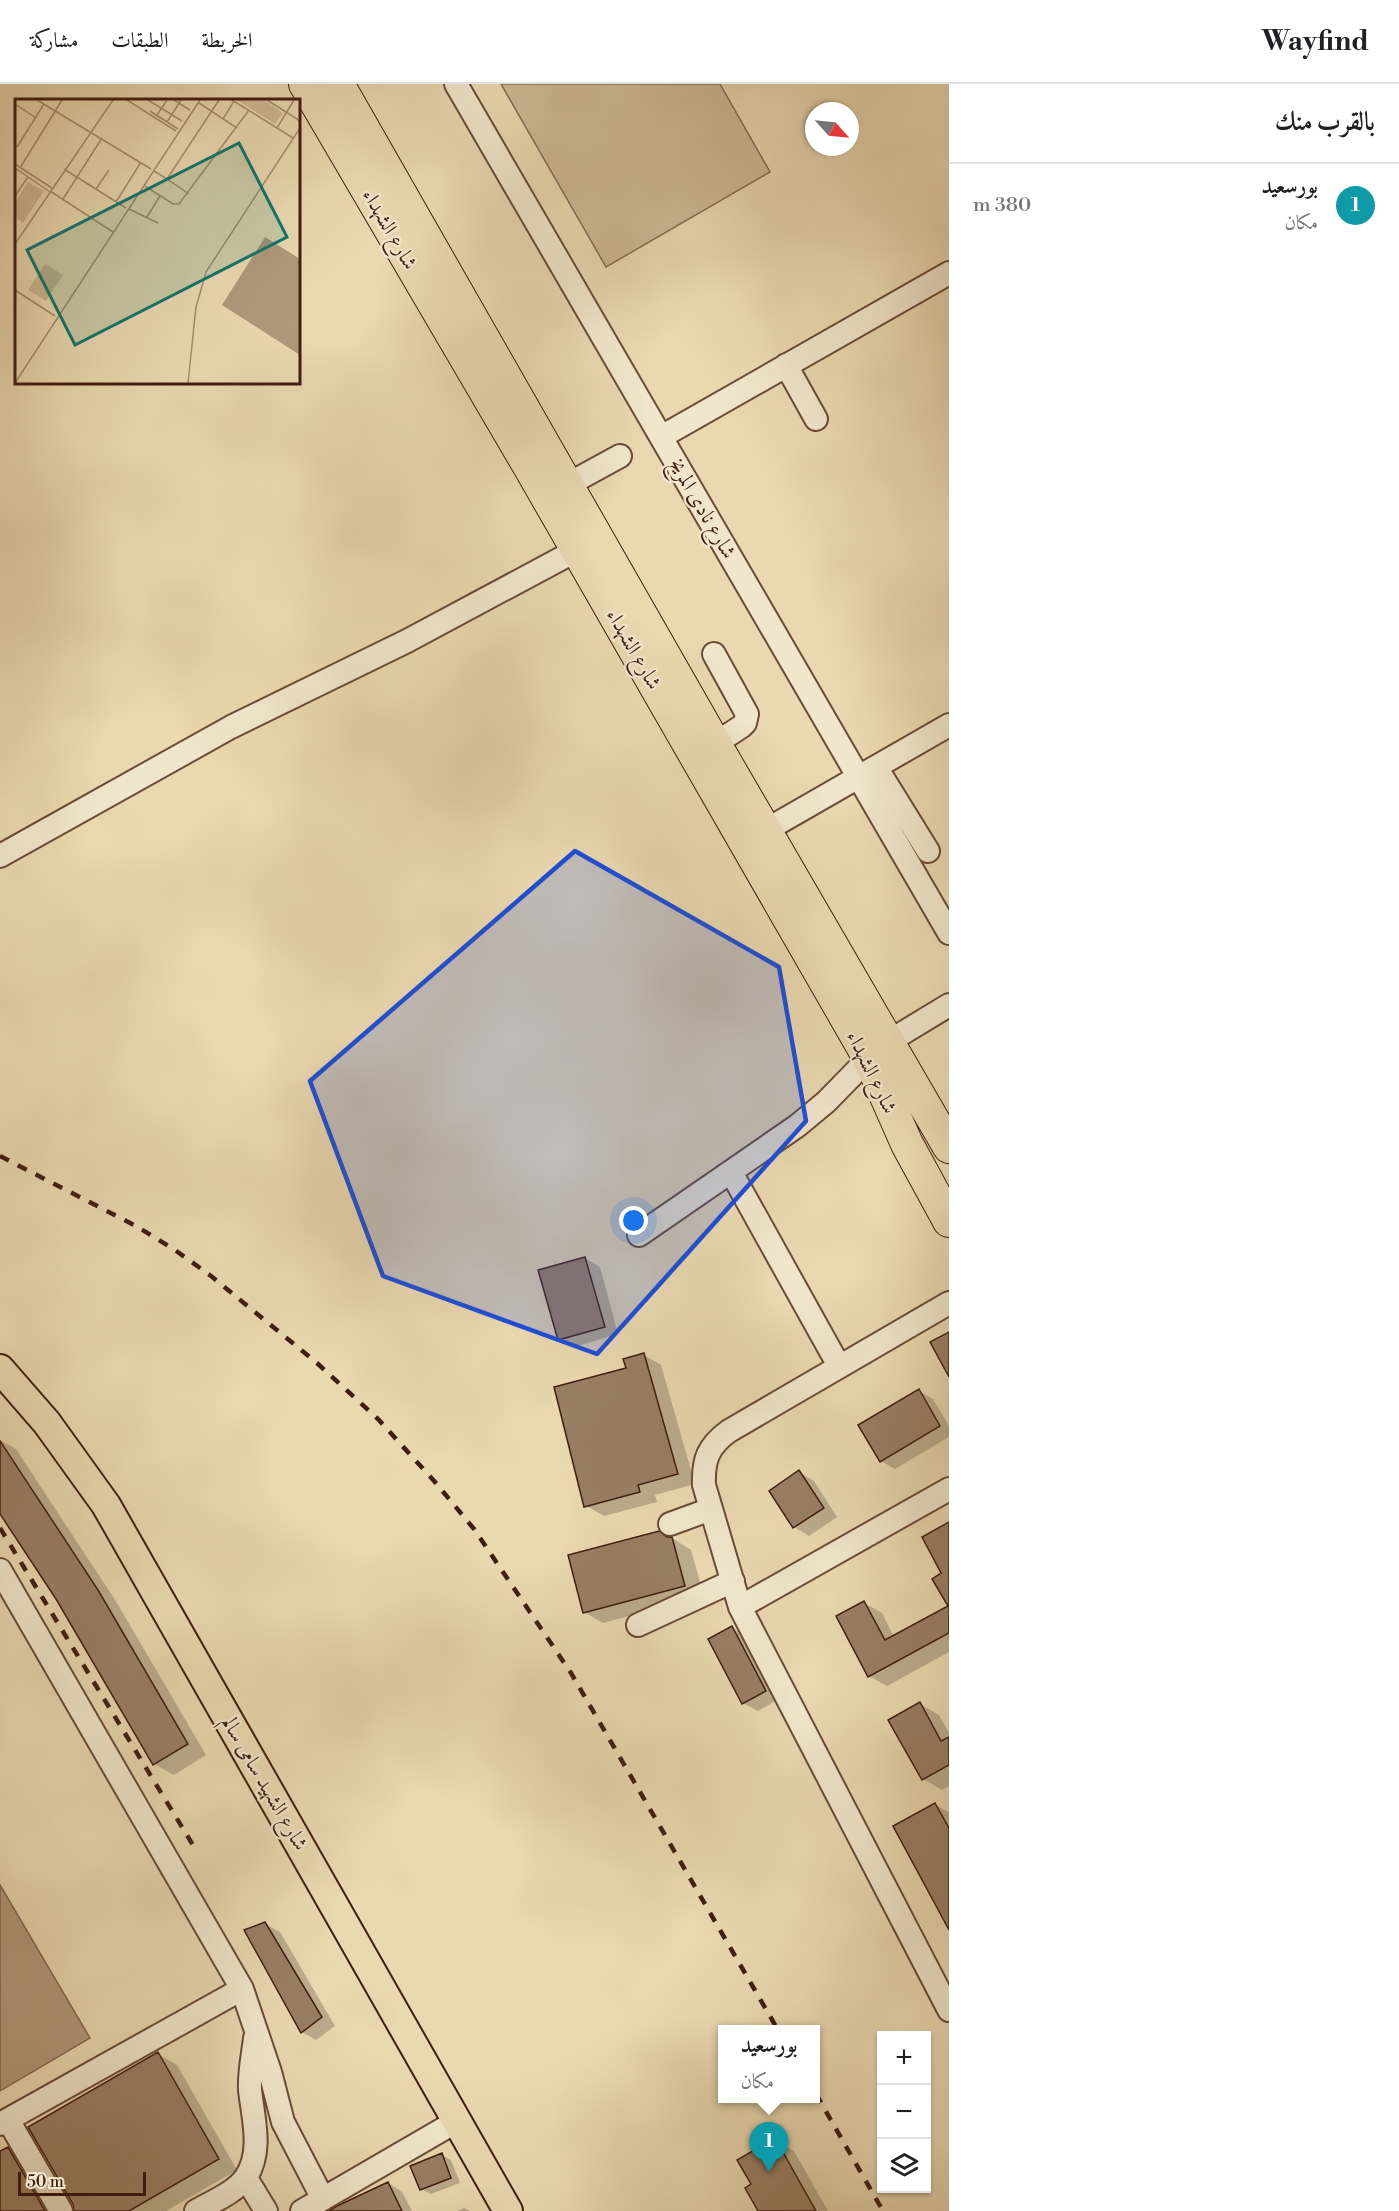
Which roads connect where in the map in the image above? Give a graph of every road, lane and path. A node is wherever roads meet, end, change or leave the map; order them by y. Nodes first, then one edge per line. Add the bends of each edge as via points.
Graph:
1 (305, 84) edge
2 (338, 84) edge
3 (456, 84) edge
4 (949, 273) edge
5 (786, 365) junction
6 (816, 419) dead end
7 (661, 437) junction
8 (620, 456) dead end
9 (567, 485) junction
10 (577, 550) junction
11 (714, 654) dead end
12 (949, 726) edge
13 (715, 744) junction
14 (867, 772) junction
15 (755, 837) junction
16 (928, 851) dead end
17 (0, 856) edge
18 (949, 933) edge
19 (949, 1005) edge
20 (878, 1050) junction
21 (944, 1138) edge
22 (907, 1144) junction
23 (731, 1172) junction
24 (948, 1215) edge
25 (639, 1235) dead end
26 (949, 1303) edge
27 (839, 1366) junction
28 (0, 1370) edge
29 (949, 1489) edge
30 (711, 1509) junction
31 (670, 1524) dead end
32 (0, 1570) edge
33 (733, 1581) junction
34 (740, 1607) junction
35 (638, 1625) dead end
36 (242, 1989) junction
37 (949, 2010) edge
38 (256, 2028) junction
39 (457, 2121) junction
40 (4, 2122) edge
41 (246, 2178) junction
42 (323, 2199) junction
43 (61, 2211) edge
44 (196, 2211) edge
45 (266, 2211) edge
46 (302, 2211) edge
47 (508, 2211) edge

1 - 10 highway, شارع الشهداء
2 - 9 highway, شارع الشهداء
3 - 7 street, شارع نادى المريخ
4 - 5 street
5 - 6 street
5 - 7 street
7 - 14 street, شارع نادى المريخ
8 - 9 street
9 - 13 highway, شارع الشهداء
10 - 15 highway, شارع الشهداء
10 - 17 street via 407,641 231,727
11 - 13 street via 747,714 742,726
12 - 14 street
13 - 15 highway, شارع الشهداء
14 - 15 street
14 - 16 street
14 - 18 street, شارع نادى المريخ
15 - 20 highway, شارع الشهداء
19 - 20 street
20 - 21 highway, شارع الشهداء
20 - 22 highway, شارع الشهداء
20 - 23 street via 815,1112
21 - 22 highway
22 - 24 highway, شارع الشهداء
23 - 25 street
23 - 27 street
26 - 27 street
27 - 30 street via 716,1440 704,1469
28 - 39 main road, شارع الشهيد سامى سالم via 47,1423 106,1505
29 - 34 street
30 - 31 street
30 - 33 street
32 - 36 street
33 - 34 street
33 - 35 street
34 - 37 street
36 - 38 street
36 - 40 street
38 - 41 street via 250,2087 255,2157
38 - 42 street via 283,2122
39 - 42 street
39 - 47 main road, شارع الشهيد سامى سالم
40 - 43 street
41 - 44 street
41 - 45 street
42 - 46 street

